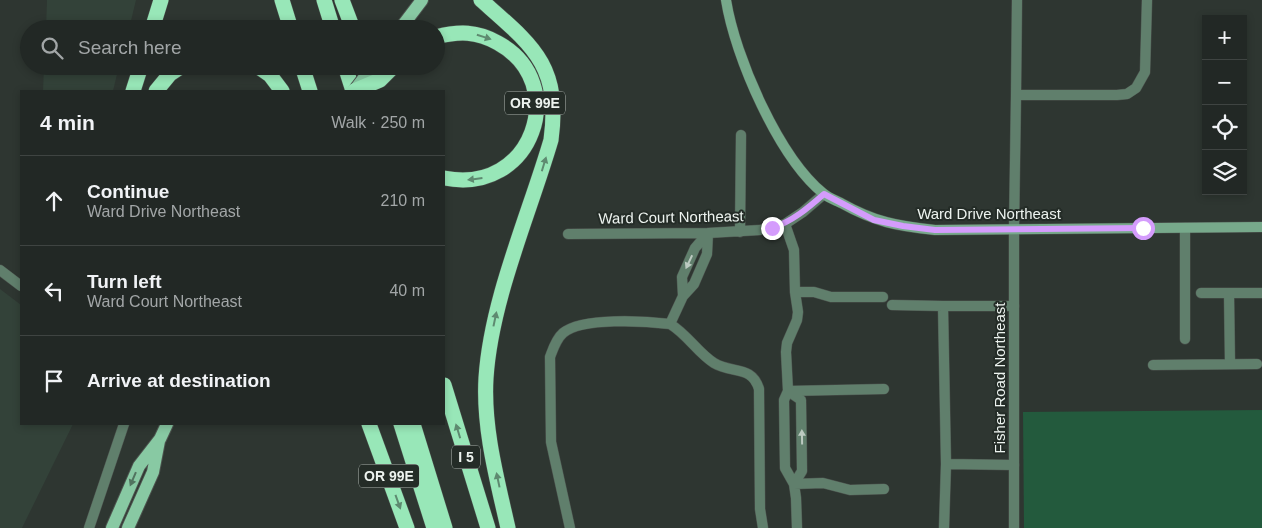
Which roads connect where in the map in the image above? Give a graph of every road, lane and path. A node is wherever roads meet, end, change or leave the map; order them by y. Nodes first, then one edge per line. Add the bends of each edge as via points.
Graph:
1 (161, 0) edge
2 (282, 0) edge
3 (324, 0) edge
4 (342, 0) edge
5 (422, 0) edge
6 (481, 0) edge
7 (726, 0) edge
8 (1018, 0) edge
9 (1147, 0) edge
10 (155, 20) edge
11 (288, 20) edge
12 (330, 20) edge
13 (350, 20) edge
14 (407, 20) edge
15 (445, 35) edge
16 (138, 75) edge
17 (169, 75) edge
18 (270, 75) edge
19 (305, 75) edge
20 (348, 75) edge
21 (366, 75) edge
22 (369, 75) edge
23 (385, 75) edge
24 (134, 90) edge
25 (157, 90) edge
26 (281, 90) edge
27 (310, 90) edge
28 (354, 90) edge
29 (355, 90) edge
30 (356, 90) edge
31 (375, 90) edge
32 (1016, 95) junction
33 (741, 135) dead end
34 (445, 178) edge
35 (824, 194) junction
36 (785, 224) junction
37 (1262, 227) edge
38 (1184, 228) junction
39 (1014, 229) junction
40 (740, 232) junction
41 (708, 233) junction
42 (568, 234) dead end
43 (0, 270) edge
44 (20, 285) edge
45 (795, 292) junction
46 (1229, 293) junction
47 (1262, 293) edge
48 (1200, 294) dead end
49 (884, 297) dead end
50 (892, 305) dead end
51 (944, 306) junction
52 (1014, 306) junction
53 (670, 324) junction
54 (1185, 339) dead end
55 (1230, 364) junction
56 (1257, 364) dead end
57 (1153, 365) dead end
58 (445, 388) edge
59 (884, 389) dead end
60 (788, 391) junction
61 (124, 425) edge
62 (167, 425) edge
63 (369, 425) edge
64 (401, 425) edge
65 (413, 425) edge
66 (160, 439) junction
67 (946, 464) junction
68 (1014, 465) junction
69 (794, 484) junction
70 (884, 489) dead end
71 (89, 528) edge
72 (112, 528) edge
73 (128, 528) edge
74 (407, 528) edge
75 (434, 528) edge
76 (445, 528) edge
77 (488, 528) edge
78 (508, 528) edge
79 (570, 528) edge
80 (763, 528) edge
81 (797, 528) edge
82 (944, 528) edge
83 (1014, 528) edge

1 - 10 highway
2 - 11 highway
3 - 12 highway
4 - 13 highway
5 - 14 main road
78 -> 6 highway via 488,424 487,370 498,308 551,140 554,103 548,75 539,58 519,34
7 - 35 main road, Ward Drive Northeast via 737,47 760,102 793,161
8 - 32 street, Fisher Road Northeast
9 - 32 street via 1145,72 1136,88 1127,94 1117,95
15 -> 34 highway, OR 99E via 470,32 488,37 507,48 530,76 536,110 531,136 514,161 484,178 456,181
16 - 24 highway
17 - 25 highway
18 - 26 highway
19 - 27 highway
20 - 28 highway
21 - 29 main road, bridge
22 - 31 highway
23 - 30 highway, bridge
32 - 39 street, Fisher Road Northeast
33 - 40 street
35 - 36 street, Ward Court Northeast
35 - 39 main road, Ward Drive Northeast via 874,220 903,226 935,230
36 - 40 street, Ward Court Northeast
36 - 45 street via 794,250
37 - 38 main road, Ward Drive Northeast
38 - 39 main road, Ward Drive Northeast
38 - 54 street
39 - 52 street, Fisher Road Northeast
40 - 41 street, Ward Court Northeast
41 - 42 street, Ward Court Northeast
41 - 53 street via 695,248 682,277 683,296
43 - 44 street
45 - 49 street via 814,292 831,297
45 - 60 street via 798,312 786,352
46 - 47 street
46 - 48 street
46 - 55 street
50 - 51 street
51 - 52 street
51 - 67 street
52 - 68 street, Fisher Road Northeast
53 - 79 street via 583,324 561,334 554,345 550,357 551,442
53 - 80 street via 713,362 750,374 756,380 759,389
55 - 56 street
55 - 57 street
77 -> 58 highway, I 5
59 - 60 street
60 - 69 street via 784,400 785,468
69 -> 60 street via 802,471 801,400
61 - 71 street
62 - 66 main road
63 -> 74 highway, OR 99E
64 - 75 highway
65 - 76 highway
66 -> 72 main road via 139,466
66 - 73 main road via 153,472
67 - 68 street
67 - 82 street
68 - 83 street, Fisher Road Northeast
69 - 70 street via 823,483 850,490
69 - 81 street

